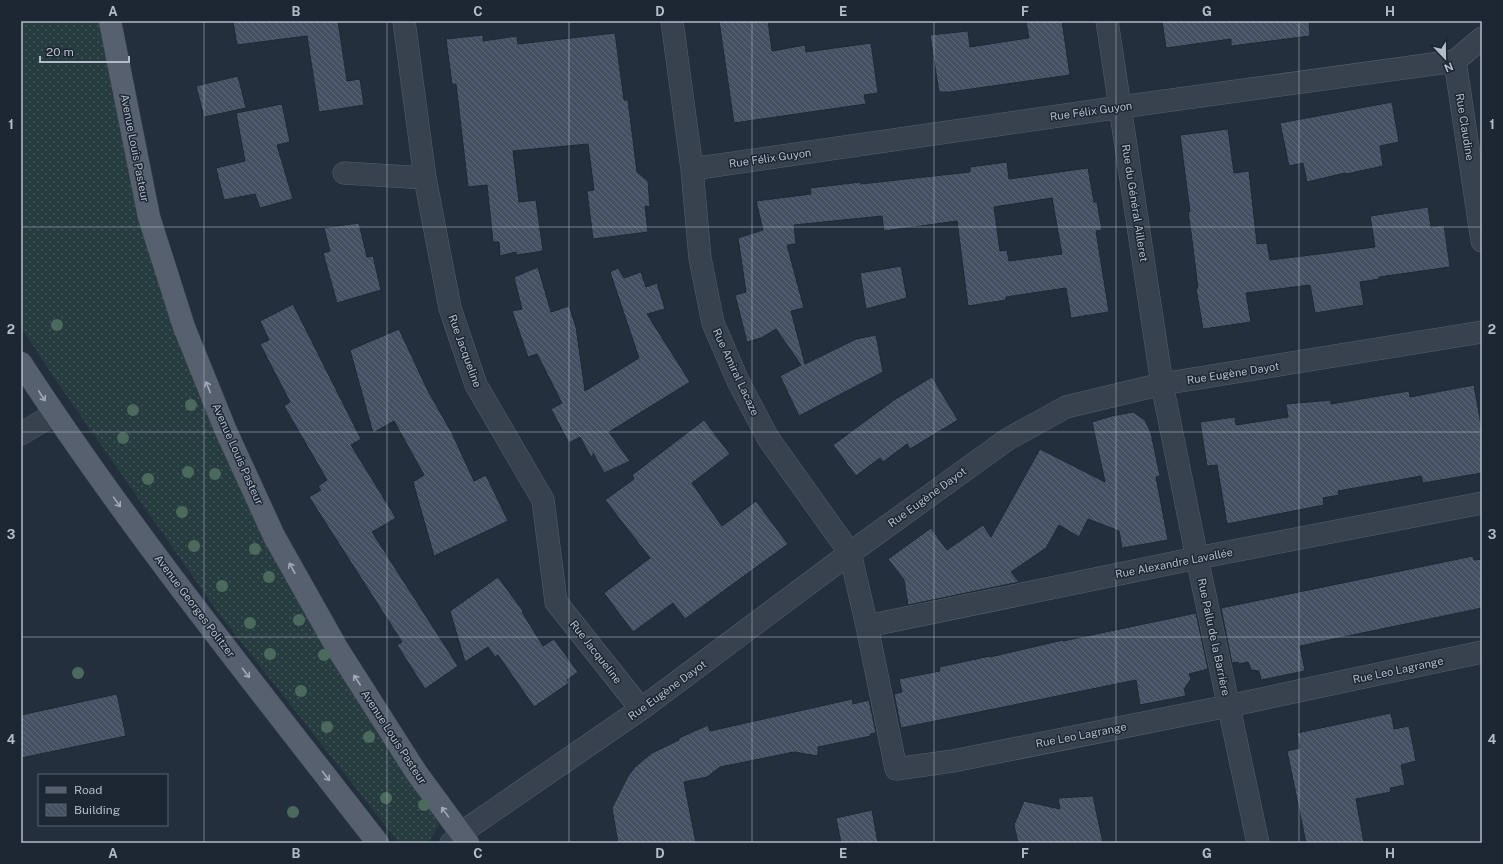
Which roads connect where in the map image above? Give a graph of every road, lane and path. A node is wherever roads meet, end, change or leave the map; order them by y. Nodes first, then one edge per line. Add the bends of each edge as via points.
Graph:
1 (110, 21) edge
2 (404, 21) edge
3 (672, 21) edge
4 (1107, 21) edge
5 (1482, 38) edge
6 (1455, 61) junction
7 (1121, 107) junction
8 (692, 169) junction
9 (344, 173) dead end
10 (426, 178) junction
11 (1482, 241) edge
12 (1482, 332) edge
13 (21, 363) edge
14 (1162, 384) junction
15 (54, 414) junction
16 (21, 434) edge
17 (1482, 503) edge
18 (850, 553) junction
19 (1197, 558) junction
20 (867, 626) junction
21 (1482, 652) edge
22 (1228, 706) junction
23 (641, 709) junction
24 (460, 840) edge
25 (378, 843) edge
26 (1258, 843) edge

24 -> 1 main road, Avenue Louis Pasteur via 337,648 274,536 226,431 184,327 149,217
2 - 10 street, Rue Jacqueline
3 - 8 street, Rue Amiral Lacaze
4 - 7 street, Rue du Général Ailleret
5 - 6 street
6 - 7 street, Rue Félix Guyon
6 - 11 street, Rue Claudine
7 - 8 street, Rue Félix Guyon
7 - 14 street, Rue du Général Ailleret
8 - 18 street, Rue Amiral Lacaze via 700,258 713,323 738,381 768,438
9 - 10 street
10 - 23 street, Rue Jacqueline via 450,308 476,385 544,500 556,602
12 - 14 street, Rue Eugène Dayot
13 -> 15 main road, Avenue Georges Politzer
14 - 18 street, Rue Eugène Dayot via 1066,407 1008,439
14 - 19 street, Rue Pallu de la Barrière
15 - 16 street
15 -> 25 main road, Avenue Georges Politzer via 177,584
17 - 19 street, Rue Alexandre Lavallée
18 - 20 street, Rue Leo Lagrange
18 - 23 street, Rue Eugène Dayot
19 - 20 street, Rue Alexandre Lavallée
19 - 22 street, Rue Pallu de la Barrière
20 - 22 street, Rue Leo Lagrange via 896,769
21 - 22 street, Rue Leo Lagrange
22 - 26 street, Rue Pallu de la Barrière
23 - 24 street, Rue Eugène Dayot

